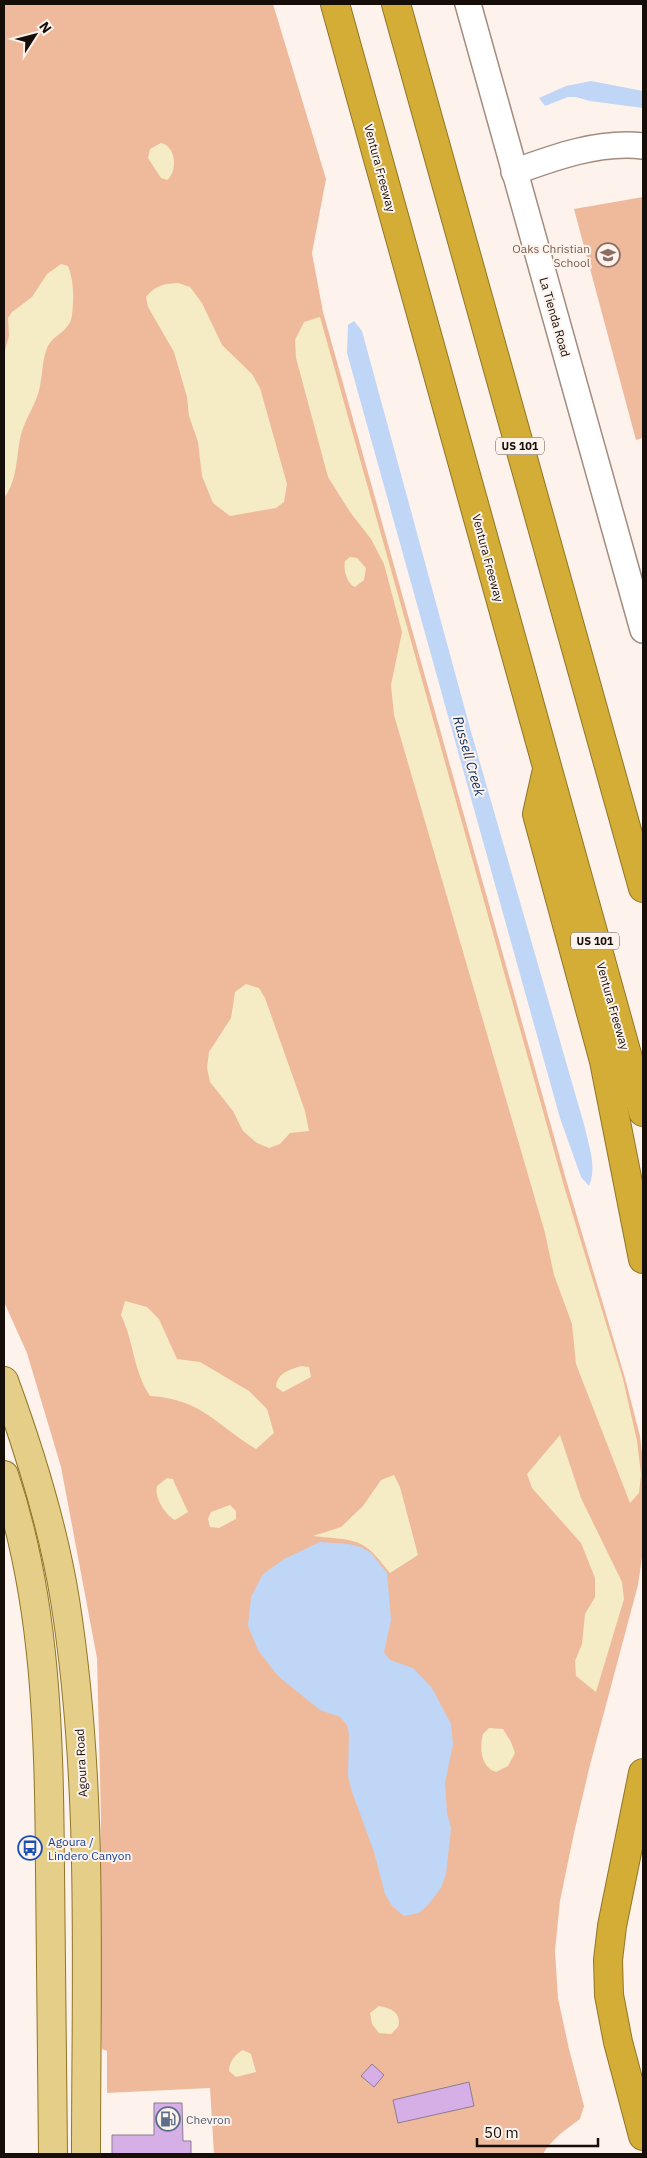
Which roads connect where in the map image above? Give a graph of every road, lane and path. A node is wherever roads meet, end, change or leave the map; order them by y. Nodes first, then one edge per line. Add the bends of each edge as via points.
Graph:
1 (335, 4) edge
2 (396, 4) edge
3 (468, 4) edge
4 (643, 146) edge
5 (514, 172) junction
6 (643, 630) edge
7 (547, 770) junction
8 (643, 888) edge
9 (643, 1112) edge
10 (643, 1259) edge
11 (4, 1381) edge
12 (4, 1475) edge
13 (82, 1749) junction
14 (49, 1750) junction
15 (643, 1773) edge
16 (643, 2136) edge
17 (53, 2154) edge
18 (86, 2154) edge

1 - 7 highway, Ventura Freeway / US 101
2 - 8 highway, US 101
3 - 5 street, La Tienda Road
4 - 5 street via 606,146 550,158
5 - 6 street, La Tienda Road
7 - 9 highway, Ventura Freeway / US 101
7 - 10 highway via 537,814 604,1061
11 - 13 main road, Agoura Road via 28,1448 65,1599
12 - 14 main road via 28,1569 43,1668
13 - 14 main road
13 - 18 main road, Agoura Road via 86,1873
14 - 17 main road
15 - 16 highway via 608,1960 608,1995

